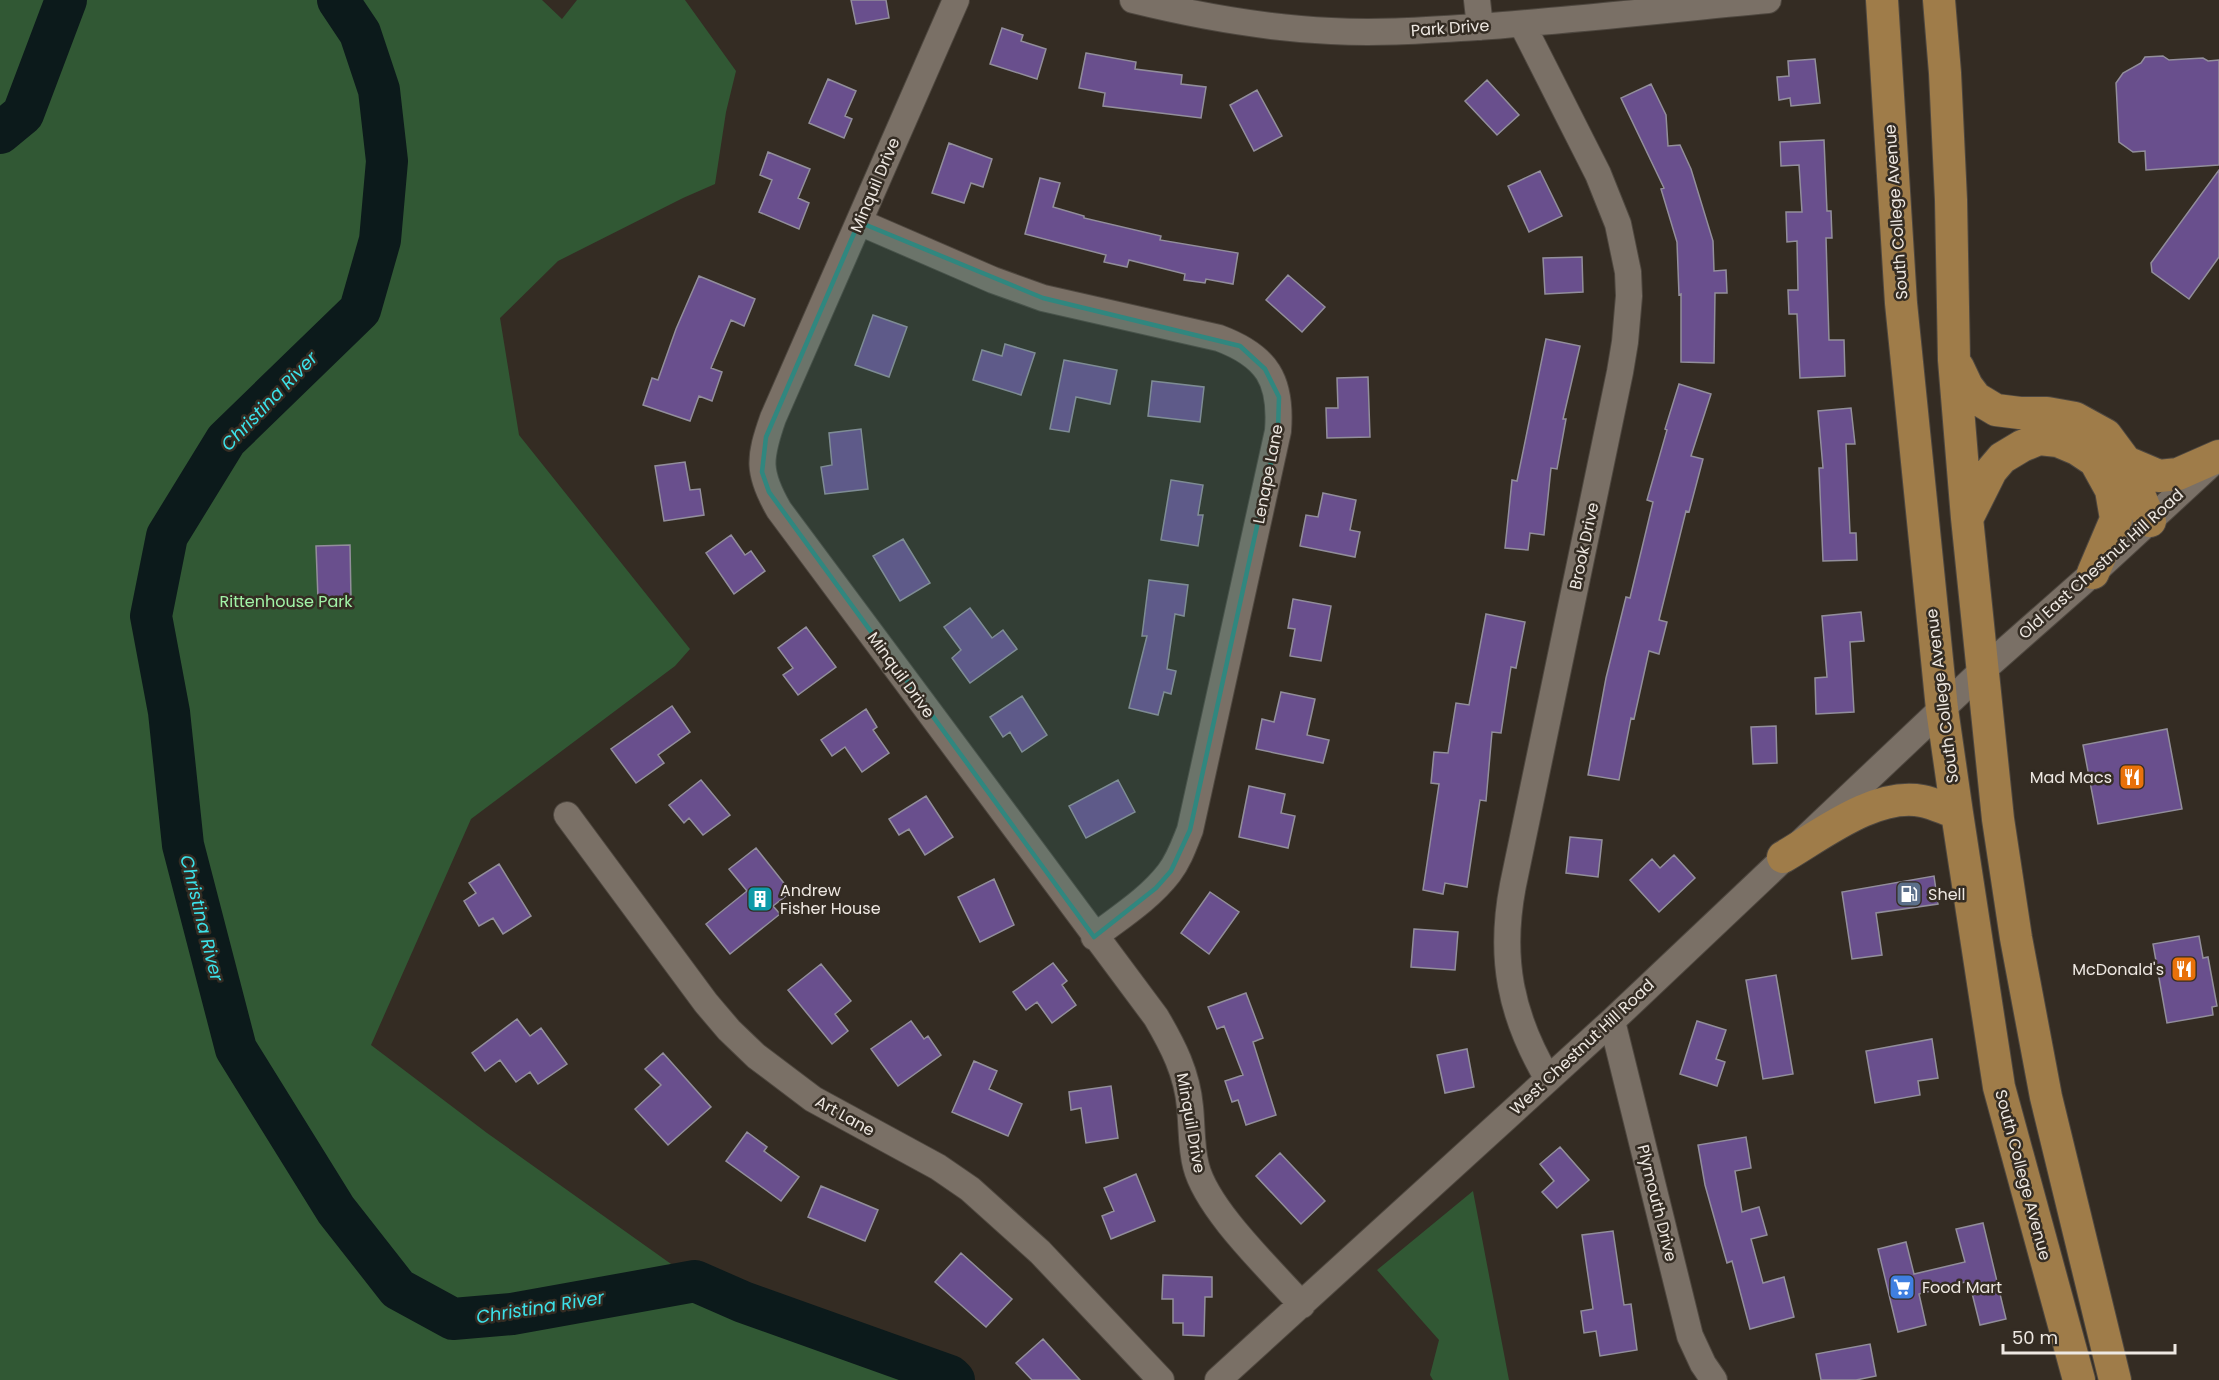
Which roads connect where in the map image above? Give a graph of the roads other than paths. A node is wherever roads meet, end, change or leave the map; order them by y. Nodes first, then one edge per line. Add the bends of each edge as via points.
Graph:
1 (956, 0) edge
2 (1133, 0) edge
3 (1477, 0) edge
4 (1768, 0) edge
5 (1882, 0) edge
6 (1939, 0) edge
7 (1522, 24) junction
8 (1480, 27) junction
9 (859, 222) junction
10 (1954, 360) junction
11 (2219, 457) edge
12 (2126, 462) junction
13 (1967, 518) junction
14 (2150, 521) junction
15 (2093, 573) junction
16 (1983, 670) junction
17 (1942, 709) junction
18 (1957, 813) junction
19 (567, 815) dead end
20 (1783, 857) junction
21 (1094, 937) junction
22 (1612, 1021) junction
23 (1548, 1079) junction
24 (1302, 1305) junction
25 (2076, 1379) edge
26 (1161, 1380) edge
27 (1218, 1380) edge
28 (1714, 1380) edge
29 (2115, 1380) edge

1 - 9 street, Minquil Drive
2 - 8 street, Park Drive via 1225,19 1331,31
3 - 8 street
4 - 7 street, Park Drive
5 - 17 main road, South College Avenue via 1901,303
6 - 10 main road via 1951,200
7 - 8 street, Park Drive
7 - 23 street, Brook Drive via 1610,198 1624,249 1629,296 1620,372 1506,931 1516,1007
9 - 21 street, Minquil Drive via 766,437 762,472 779,510
9 - 21 street, Lenape Lane via 1042,298 1240,346 1265,369 1279,397 1278,431 1190,830 1171,871 1156,888
10 - 12 main road via 1976,398 1996,410 2075,418 2106,435
10 - 13 main road
11 - 12 main road via 2178,474 2159,476
11 - 14 street, Old East Chestnut Hill Road
12 - 14 main road
13 - 15 main road via 2002,458 2038,440 2058,441 2077,449 2095,461 2111,490 2116,519
13 - 16 main road
14 - 15 street, Old East Chestnut Hill Road
15 - 16 street, Old East Chestnut Hill Road
16 - 17 street, Old East Chestnut Hill Road
16 - 29 main road via 1998,819 2018,950 2046,1097
17 - 18 main road, South College Avenue
17 - 20 street, West Chestnut Hill Road
18 - 20 main road via 1921,801 1891,801 1862,811
18 - 25 main road, South College Avenue via 2000,1087
19 - 26 street, Art Lane via 706,1003 736,1037 813,1099 938,1167 970,1189 1040,1252
20 - 22 street, West Chestnut Hill Road
21 - 24 street, Minquil Drive via 1156,1017 1180,1060 1190,1105 1196,1167 1203,1186 1227,1220
22 - 23 street, West Chestnut Hill Road
22 - 28 street, Plymouth Drive via 1690,1336
23 - 24 street, West Chestnut Hill Road
24 - 27 street, West Chestnut Hill Road

